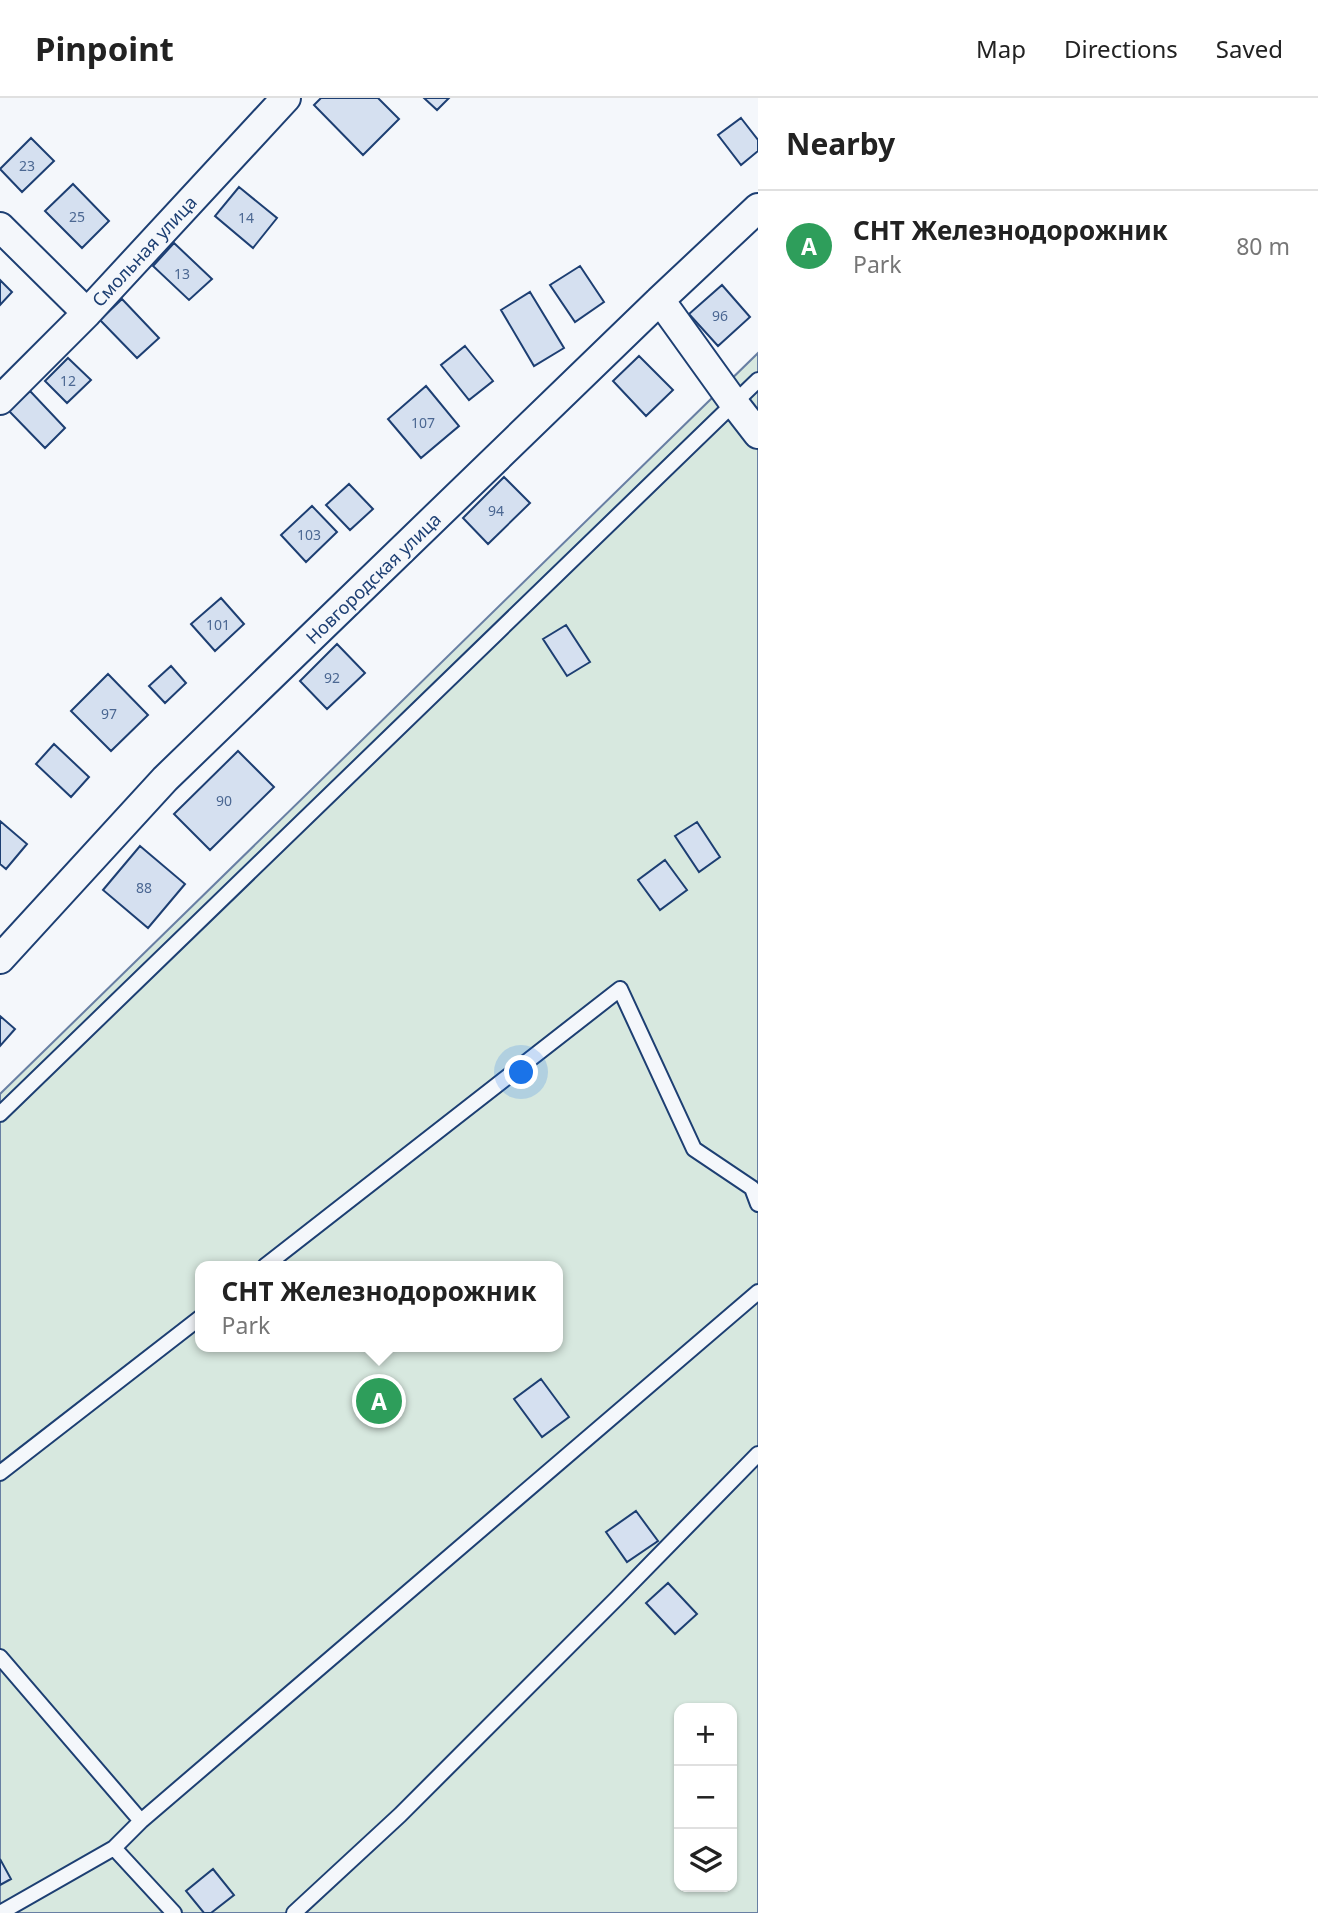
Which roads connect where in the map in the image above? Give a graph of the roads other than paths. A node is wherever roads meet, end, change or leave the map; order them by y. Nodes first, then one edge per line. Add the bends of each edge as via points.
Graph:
1 (286, 98) edge
2 (758, 208) edge
3 (0, 227) edge
4 (660, 300) junction
5 (87, 313) junction
6 (758, 380) edge
7 (0, 400) edge
8 (734, 403) junction
9 (758, 433) edge
10 (0, 959) edge
11 (0, 1114) edge
12 (758, 1204) edge
13 (271, 1261) edge
14 (758, 1292) edge
15 (195, 1322) edge
16 (758, 1454) edge
17 (0, 1473) edge
18 (0, 1657) edge
19 (141, 1821) junction
20 (114, 1848) junction
21 (1, 1913) edge
22 (174, 1913) edge
23 (294, 1913) edge

1 - 5 street, Смольная улица
2 - 4 street, Новгородская улица
3 - 5 street
4 - 8 street
4 - 10 street, Новгородская улица via 165,779
5 - 7 street, Смольная улица
6 - 8 lane
8 - 9 street
8 - 11 lane
12 - 13 lane via 752,1188 694,1149 620,989
14 - 19 lane
15 - 17 lane
16 - 23 lane via 400,1815
18 - 19 lane
19 - 20 lane
20 - 21 lane
20 - 22 lane

